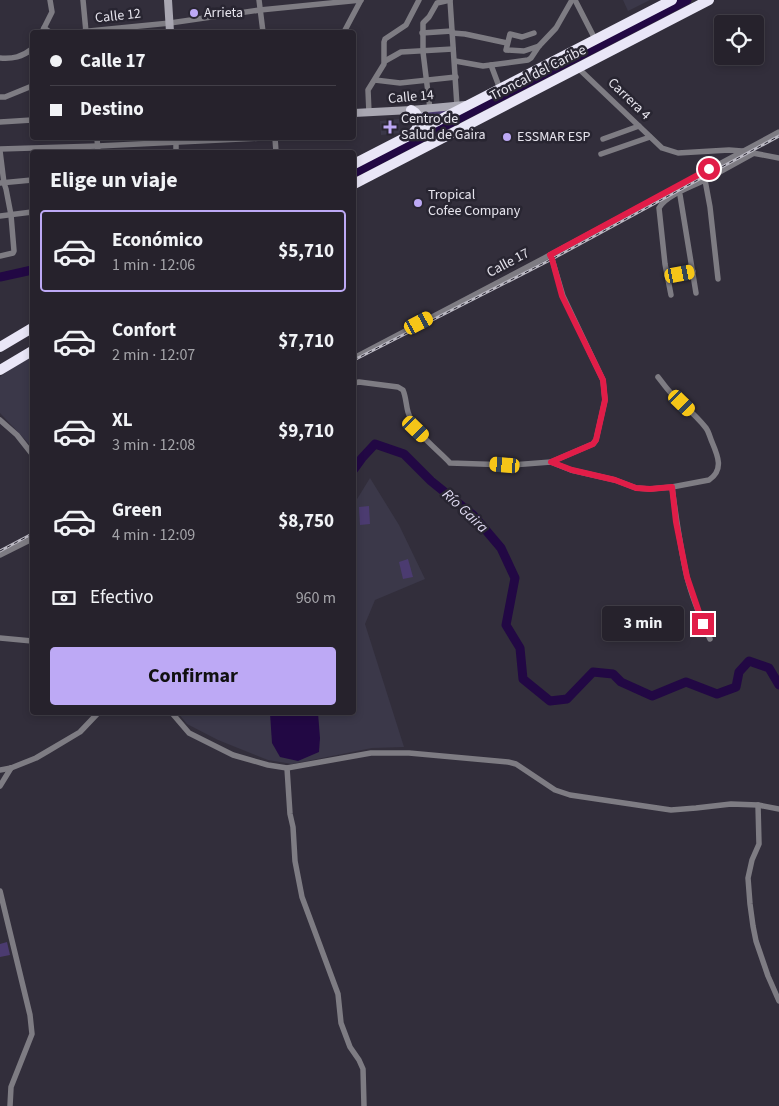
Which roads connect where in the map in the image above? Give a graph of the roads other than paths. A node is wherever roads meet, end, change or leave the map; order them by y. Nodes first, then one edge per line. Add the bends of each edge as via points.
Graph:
1 (50, 0) edge
2 (83, 0) edge
3 (168, 0) edge
4 (259, 0) edge
5 (361, 0) edge
6 (419, 0) edge
7 (450, 0) edge
8 (574, 0) edge
9 (672, 0) edge
10 (709, 0) edge
11 (316, 2) edge
12 (260, 10) junction
13 (170, 23) junction
14 (43, 30) edge
15 (84, 30) edge
16 (103, 30) edge
17 (170, 30) edge
18 (263, 30) edge
19 (345, 30) edge
20 (452, 32) junction
21 (422, 33) junction
22 (534, 33) dead end
23 (595, 39) junction
24 (507, 43) junction
25 (539, 46) junction
26 (453, 49) junction
27 (30, 50) edge
28 (422, 52) junction
29 (0, 58) edge
30 (385, 61) junction
31 (455, 62) junction
32 (491, 65) junction
33 (578, 68) junction
34 (456, 77) junction
35 (375, 80) junction
36 (426, 81) junction
37 (30, 87) edge
38 (500, 89) junction
39 (0, 97) edge
40 (470, 104) junction
41 (457, 106) junction
42 (430, 109) junction
43 (411, 110) junction
44 (356, 113) edge
45 (369, 114) junction
46 (30, 120) edge
47 (0, 122) edge
48 (639, 126) junction
49 (779, 132) edge
50 (413, 133) junction
51 (650, 137) junction
52 (603, 139) dead end
53 (176, 140) edge
54 (98, 149) edge
55 (0, 150) edge
56 (742, 151) junction
57 (754, 153) junction
58 (601, 154) dead end
59 (779, 158) edge
60 (356, 163) edge
61 (30, 180) edge
62 (705, 180) junction
63 (2, 183) edge
64 (356, 183) edge
65 (677, 190) junction
66 (30, 212) edge
67 (11, 215) junction
68 (0, 216) edge
69 (550, 255) junction
70 (0, 256) edge
71 (693, 271) junction
72 (667, 276) junction
73 (718, 279) dead end
74 (696, 293) dead end
75 (671, 295) dead end
76 (30, 329) edge
77 (2, 345) edge
78 (30, 352) edge
79 (356, 357) edge
80 (0, 370) edge
81 (658, 377) dead end
82 (356, 383) edge
83 (0, 420) edge
84 (30, 451) edge
85 (551, 462) junction
86 (672, 487) junction
87 (30, 540) edge
88 (0, 555) edge
89 (0, 638) edge
90 (710, 639) dead end
91 (30, 641) edge
92 (96, 715) edge
93 (174, 715) edge
94 (11, 768) junction
95 (287, 768) junction
96 (0, 770) edge
97 (0, 786) edge
98 (758, 805) junction
99 (779, 809) edge
100 (0, 891) edge
101 (779, 1001) edge
102 (10, 1106) edge
103 (364, 1106) edge

1 - 14 street via 52,12
2 - 15 street
3 - 13 main road
4 - 12 street
5 - 11 street, Calle 12
5 - 19 street, Calle 12
6 - 30 street via 406,25 385,39
7 - 20 street
7 - 21 street via 437,3 423,23
8 - 23 street
8 - 25 street via 556,28
9 - 23 highway, Troncal del Caribe
10 - 33 highway, Troncal del Caribe
11 - 12 street, Calle 12
12 - 13 street, Calle 12
12 - 18 street
13 - 16 street, Calle 12
13 - 17 main road
20 - 21 street
20 - 24 street
20 - 26 street
21 - 28 street
22 - 24 street via 522,37 510,34
23 - 38 highway, Troncal del Caribe
24 - 25 street via 506,50 524,51
25 - 32 street via 528,60
26 - 28 street
26 - 31 street
27 - 29 street via 20,58
28 - 30 street via 401,52
28 - 36 street
30 - 35 street
31 - 32 street
31 - 34 street
32 - 38 street
33 - 48 street, Carrera 4
33 - 64 highway, Troncal del Caribe
34 - 36 street
34 - 41 street
35 - 36 street via 400,83
35 - 45 street via 368,90
36 - 42 street
37 - 39 street
38 - 40 highway, Troncal del Caribe
40 - 41 main road, Calle 14
40 - 50 highway, Troncal del Caribe
41 - 42 main road, Calle 14
42 - 43 main road, Calle 14
43 - 45 main road, Calle 14
43 - 50 highway via 419,121
44 - 45 main road, Calle 14
46 - 47 street
48 - 51 street, Carrera 4
48 - 52 street
49 - 56 street, Calle 17
50 - 60 highway, Troncal del Caribe
51 - 56 street, Carrera 4 via 662,148 678,153
51 - 58 street
53 - 54 street
54 - 55 street
55 - 63 street
56 - 57 street
56 - 65 street, Calle 17
57 - 59 street
57 - 62 street
61 - 63 street
62 - 65 street
62 - 73 street
63 - 67 street
65 - 69 street, Calle 17
65 - 71 street
65 - 72 street via 659,208
66 - 67 street
67 - 68 street
67 - 70 street via 14,253
69 - 79 street, Calle 17
69 - 85 street via 562,296 603,380 605,400 593,444
71 - 72 street
71 - 74 street
72 - 75 street
76 - 77 highway
78 - 80 highway
81 - 86 street via 707,430 719,461 712,478
82 - 85 street via 403,390 408,413 416,429 450,463 512,465
83 - 84 street
85 - 86 street via 636,488
86 - 90 street via 687,577
87 - 88 street
89 - 91 street
92 - 94 street via 80,732 36,758
93 - 95 street via 189,733 233,755
94 - 96 street
94 - 97 street
95 - 98 street via 371,753 409,753 508,762 555,790 671,810 731,804
95 - 103 street via 295,861 302,897 338,994 341,1023 362,1069
98 - 99 street
98 - 101 street via 759,844 748,878 752,926
100 - 102 street via 32,1034 11,1087

